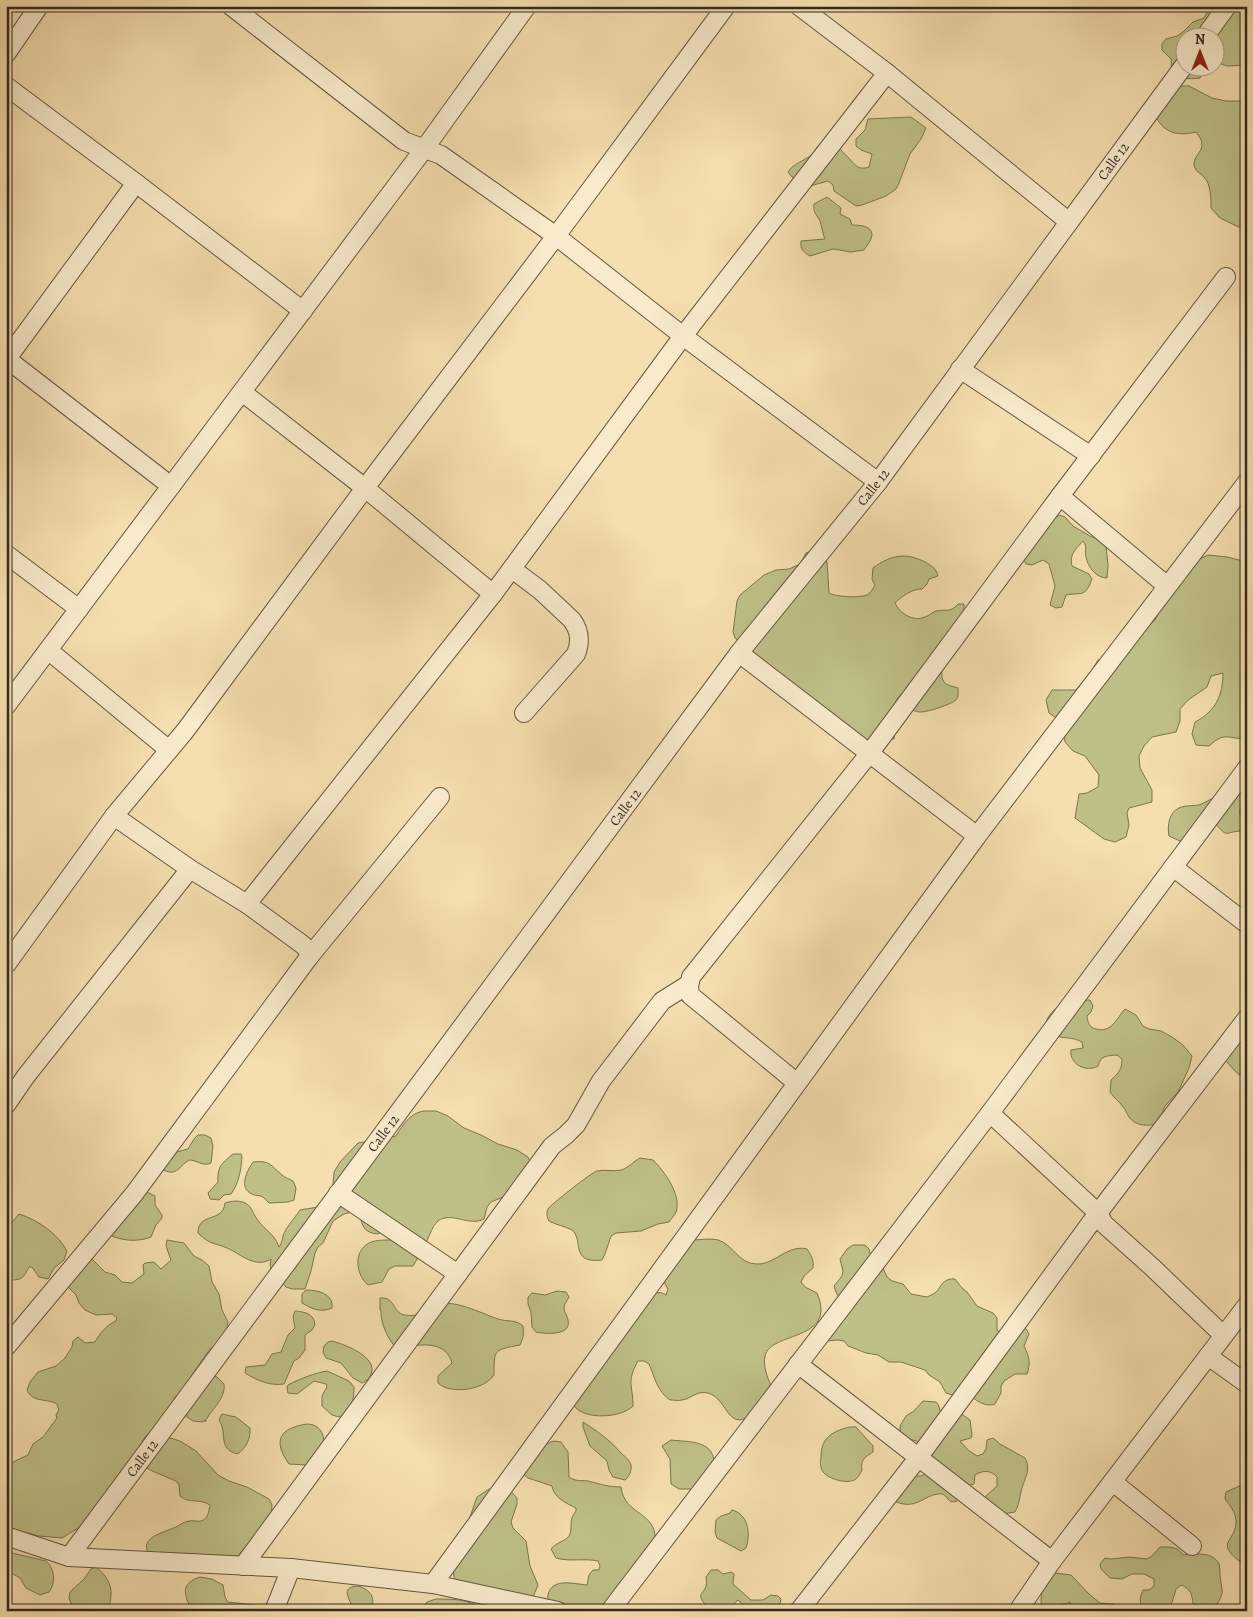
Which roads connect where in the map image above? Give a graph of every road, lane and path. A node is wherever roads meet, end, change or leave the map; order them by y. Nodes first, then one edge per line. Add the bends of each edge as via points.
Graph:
1 (38, 6) edge
2 (231, 6) edge
3 (726, 6) edge
4 (799, 6) edge
5 (1227, 6) edge
6 (522, 8) edge
7 (1211, 28) edge
8 (6, 54) edge
9 (888, 73) junction
10 (1176, 76) edge
11 (6, 86) edge
12 (424, 149) junction
13 (136, 183) junction
14 (1069, 222) junction
15 (556, 236) junction
16 (1226, 277) dead end
17 (303, 310) junction
18 (683, 336) junction
19 (6, 360) edge
20 (960, 369) junction
21 (242, 392) junction
22 (1091, 456) junction
23 (878, 482) junction
24 (1247, 482) edge
25 (170, 486) junction
26 (366, 488) junction
27 (1060, 496) junction
28 (6, 554) edge
29 (512, 569) junction
30 (1167, 586) junction
31 (493, 594) junction
32 (79, 609) junction
33 (48, 650) junction
34 (739, 653) junction
35 (6, 706) edge
36 (524, 713) dead end
37 (169, 750) junction
38 (869, 754) junction
39 (1247, 768) edge
40 (440, 797) dead end
41 (114, 816) junction
42 (977, 836) junction
43 (1173, 867) junction
44 (190, 869) junction
45 (247, 904) junction
46 (1247, 924) edge
47 (309, 957) junction
48 (6, 965) edge
49 (689, 984) junction
50 (1247, 1018) edge
51 (797, 1083) junction
52 (6, 1105) edge
53 (990, 1113) junction
54 (338, 1194) junction
55 (1098, 1213) junction
56 (458, 1274) junction
57 (1247, 1305) edge
58 (1223, 1335) junction
59 (6, 1347) edge
60 (1208, 1356) junction
61 (798, 1364) junction
62 (1247, 1384) edge
63 (918, 1458) junction
64 (1112, 1482) junction
65 (6, 1536) edge
66 (1192, 1546) dead end
67 (69, 1556) junction
68 (1052, 1561) junction
69 (243, 1566) junction
70 (290, 1568) junction
71 (432, 1584) junction
72 (1022, 1609) edge
73 (274, 1611) edge
74 (558, 1611) edge
75 (610, 1611) edge
76 (799, 1611) edge

1 - 8 street
2 - 12 street via 404,141
3 - 15 street
4 - 9 street
5 - 7 street
6 - 12 street
9 - 14 street
9 - 18 street
10 - 14 street, Calle 12
11 - 13 street
12 - 15 street via 441,156
12 - 17 street
13 - 17 street
13 - 19 street
14 - 20 street, Calle 12
15 - 18 street
15 - 26 street
16 - 22 street
17 - 21 street
18 - 23 street
18 - 29 street
19 - 25 street
20 - 22 street
20 - 23 street, Calle 12
21 - 25 street
21 - 26 street
22 - 27 street
23 - 34 street, Calle 12
24 - 30 street
25 - 32 street
26 - 31 street
26 - 37 street
27 - 30 street
27 - 38 street
28 - 32 street
29 - 31 street
29 - 36 street via 572,620 579,636 576,654
30 - 42 street
31 - 45 street
32 - 33 street
33 - 35 street
33 - 37 street
34 - 38 street
34 - 54 street, Calle 12
37 - 41 street
38 - 42 street
38 - 49 street via 691,977
39 - 43 street
40 - 47 street
41 - 44 street
41 - 48 street
42 - 51 street
43 - 46 street
43 - 53 street
44 - 45 street
44 - 52 street
45 - 47 street via 303,945
47 - 59 street via 134,1194
49 - 51 street via 690,995
49 - 56 street via 662,1001 601,1081 576,1125 552,1146
50 - 55 street
51 - 71 street
53 - 55 street
53 - 61 street
54 - 56 street
54 - 67 street, Calle 12
55 - 58 street via 1104,1224
55 - 63 street
56 - 69 street
57 - 58 street
58 - 60 street
60 - 62 street
60 - 64 street
61 - 63 street
61 - 75 street
63 - 68 street
63 - 76 street
64 - 66 street
64 - 68 street
65 - 67 street
67 - 69 street
68 - 72 street
69 - 70 street
70 - 71 street
70 - 73 street
71 - 74 street

